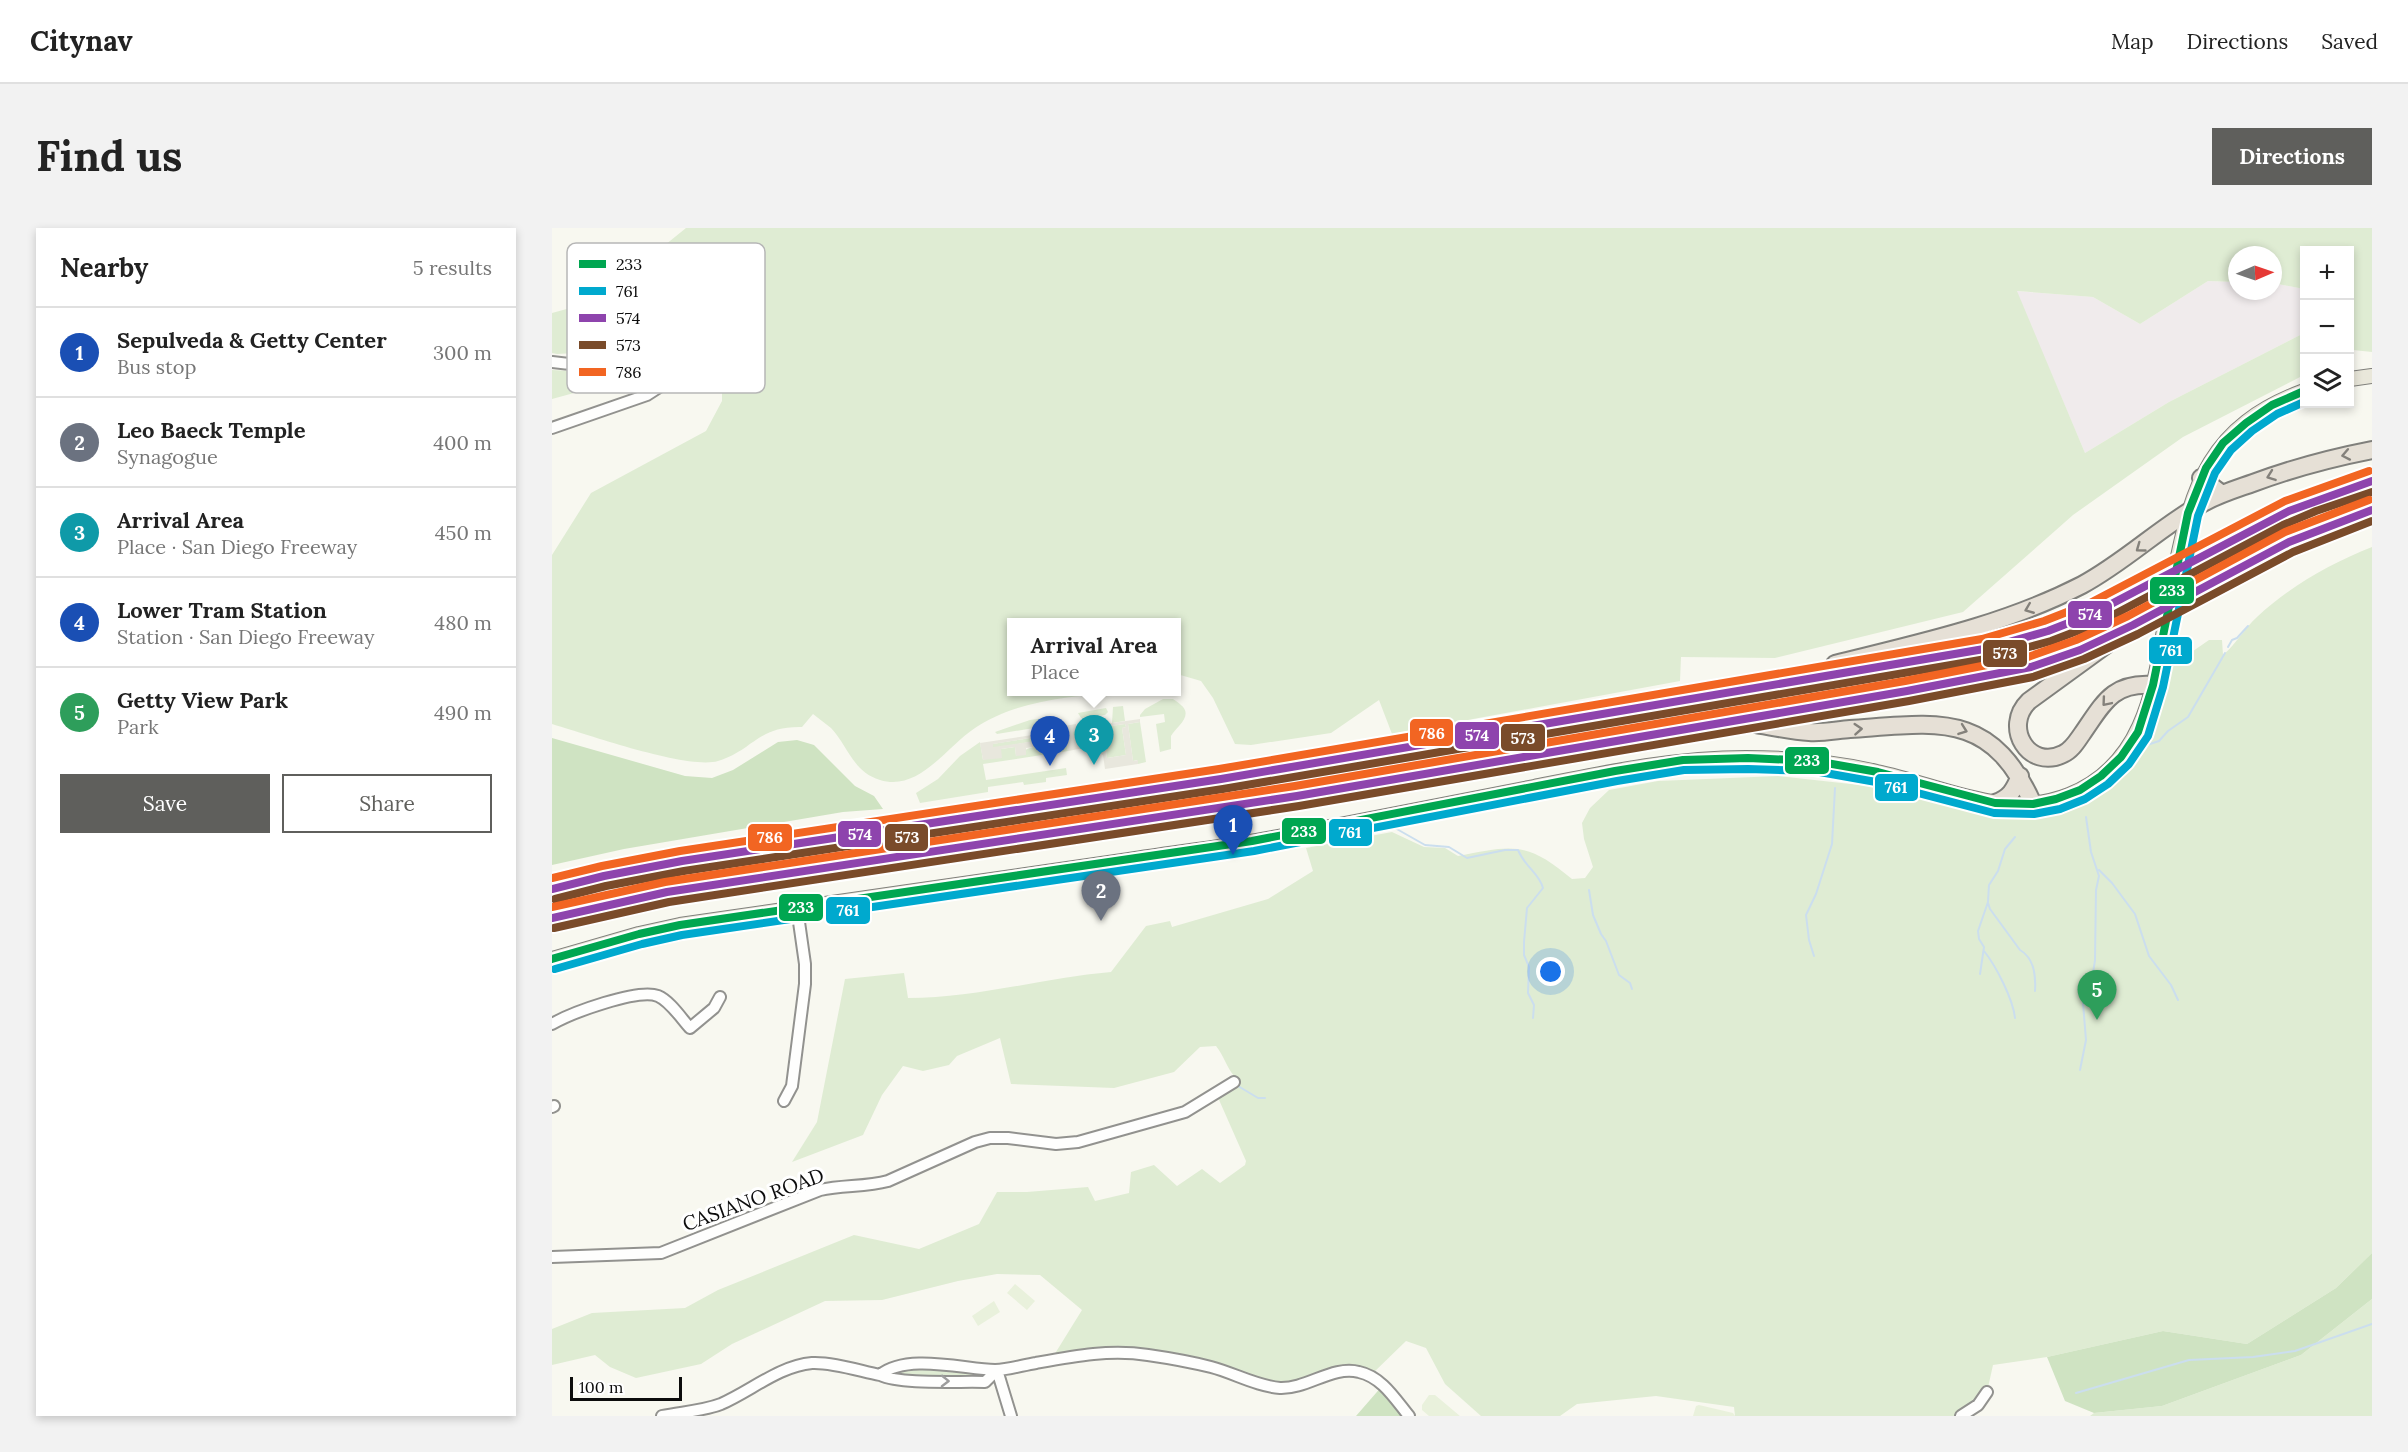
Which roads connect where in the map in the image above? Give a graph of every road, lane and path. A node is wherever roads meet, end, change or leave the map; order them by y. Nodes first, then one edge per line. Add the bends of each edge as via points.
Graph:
1 (552, 362) edge
2 (567, 364) edge
3 (2372, 376) edge
4 (2354, 378) edge
5 (650, 393) edge
6 (2300, 393) edge
7 (552, 428) edge
8 (2372, 450) edge
9 (2201, 478) junction
10 (2372, 481) edge
11 (2372, 490) edge
12 (2222, 494) junction
13 (2372, 497) edge
14 (2372, 510) edge
15 (2187, 513) junction
16 (2209, 561) junction
17 (2137, 606) junction
18 (2153, 685) junction
19 (1723, 693) junction
20 (1735, 720) junction
21 (2020, 776) junction
22 (1995, 803) junction
23 (2033, 804) junction
24 (552, 889) edge
25 (797, 908) junction
26 (552, 918) edge
27 (552, 959) edge
28 (720, 997) dead end
29 (552, 1024) edge
30 (1234, 1082) dead end
31 (784, 1101) dead end
32 (552, 1257) edge
33 (997, 1370) junction
34 (880, 1375) junction
35 (1987, 1392) dead end
36 (662, 1416) edge
37 (1011, 1416) edge
38 (1409, 1416) edge
39 (1962, 1416) edge

1 - 2 street
3 - 4 main road
5 - 7 street
6 - 9 main road via 2246,423 2223,443
8 -> 12 highway via 2299,466
9 - 12 highway
9 - 15 main road
10 - 16 highway via 2279,515
11 - 16 highway via 2292,518
12 - 15 highway
13 - 16 highway
14 - 17 highway, bridge via 2306,534 2204,587
15 - 18 main road
15 -> 19 highway via 2103,573 2011,617
16 - 17 highway, bridge
18 -> 17 highway via 2130,685 2111,695 2063,754 2036,755 2024,746 2018,734 2019,714 2028,701
17 - 19 highway via 2013,642
17 - 20 highway via 2080,650 2031,667
18 - 23 main road via 2138,732 2111,767 2080,790
19 - 24 highway via 1206,782 682,861
20 -> 21 highway via 1810,732 1947,725 1993,745
20 - 26 highway via 1377,783 667,892
21 - 22 highway via 2013,792
21 - 23 highway
22 - 23 main road
22 - 25 main road via 1837,764 1772,758 1683,760 1252,841
25 - 27 main road via 660,929
25 - 31 street via 805,984 792,1086
28 - 29 street via 714,1008 690,1028 659,996 648,994 568,1014
30 - 32 street, CASIANO ROAD via 1185,1112 1078,1142 990,1138 976,1142 888,1181 820,1190 661,1253
33 - 34 street via 911,1365 888,1368
34 -> 33 street via 888,1379 985,1382
33 - 37 street
33 - 38 street via 1101,1352 1147,1355 1211,1367 1280,1388 1357,1371 1371,1375 1383,1385
34 - 36 street via 814,1363 795,1366 717,1405
35 - 39 street via 1978,1405

